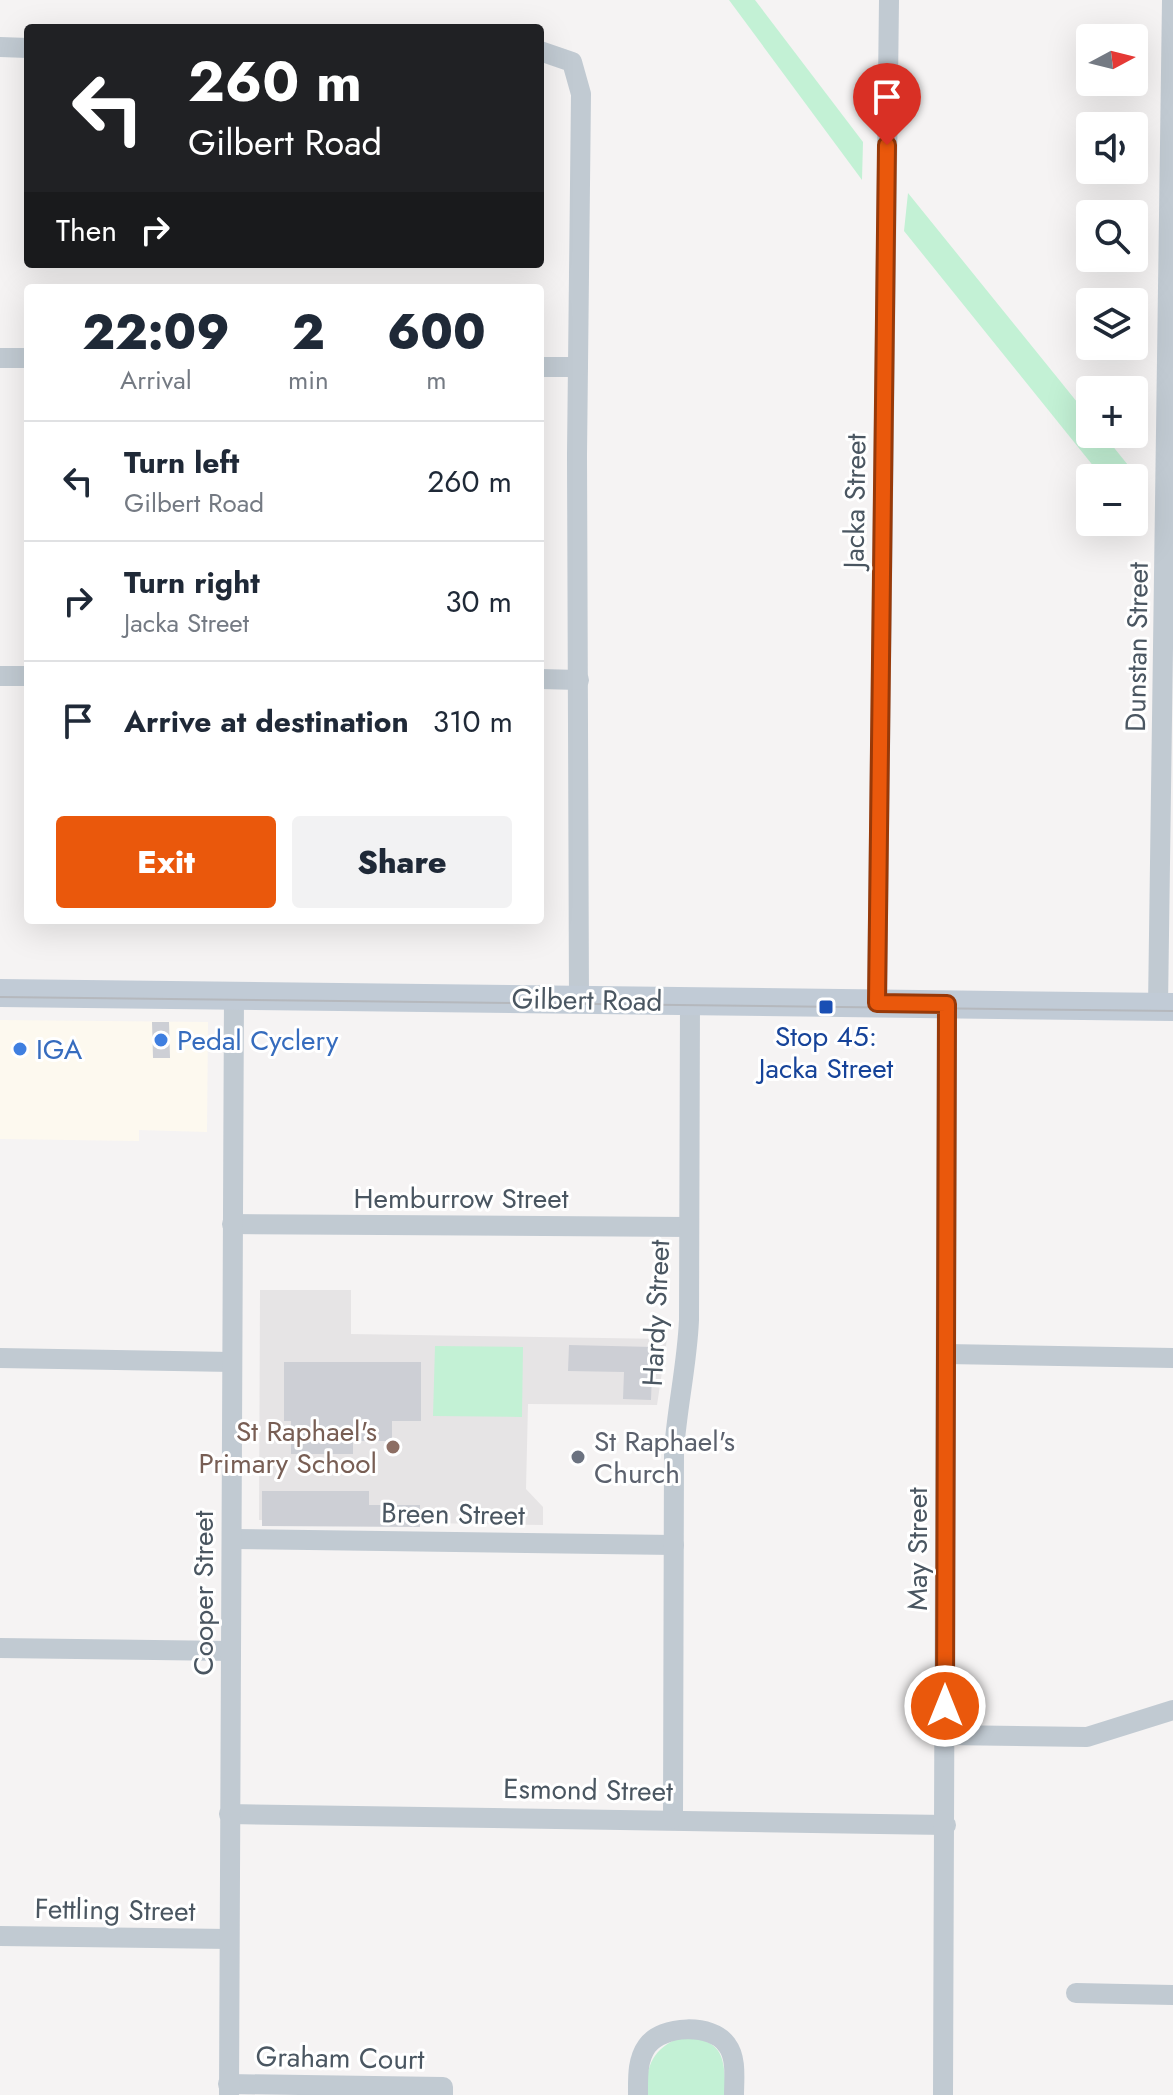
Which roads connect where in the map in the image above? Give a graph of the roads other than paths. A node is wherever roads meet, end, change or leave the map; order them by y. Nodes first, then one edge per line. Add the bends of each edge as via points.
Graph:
1 (889, 0) edge
2 (1172, 0) edge
3 (0, 47) edge
4 (24, 48) edge
5 (544, 52) edge
6 (0, 358) edge
7 (24, 358) edge
8 (544, 367) edge
9 (578, 367) junction
10 (0, 676) edge
11 (24, 676) edge
12 (544, 679) edge
13 (579, 680) junction
14 (0, 993) edge
15 (234, 994) junction
16 (579, 1000) junction
17 (690, 1001) junction
18 (877, 1003) junction
19 (947, 1004) junction
20 (1166, 1007) edge
21 (232, 1224) junction
22 (689, 1227) junction
23 (946, 1354) junction
24 (0, 1358) edge
25 (1173, 1358) edge
26 (232, 1362) junction
27 (232, 1539) junction
28 (674, 1545) junction
29 (0, 1648) edge
30 (231, 1651) junction
31 (1173, 1710) edge
32 (945, 1735) junction
33 (229, 1814) junction
34 (673, 1819) junction
35 (946, 1825) junction
36 (0, 1936) edge
37 (229, 1939) junction
38 (1076, 1993) dead end
39 (1173, 1995) edge
40 (228, 2090) edge
41 (443, 2095) edge
42 (638, 2095) edge
43 (734, 2095) edge
44 (943, 2095) edge

1 - 18 street, Jacka Street
2 - 20 street, Dunstan Street
3 - 4 street
5 - 9 street via 572,62 581,94
6 - 7 street
8 - 9 street
9 - 13 street
10 - 11 street
12 - 13 street
13 - 16 street
14 - 15 street, Gilbert Road
15 - 16 street, Gilbert Road
15 - 21 street, Cooper Street
16 - 17 street, Gilbert Road
17 - 18 street, Gilbert Road
17 - 22 street, Hardy Street
18 - 19 street, Gilbert Road
19 - 20 street, Gilbert Road
19 - 23 street, May Street
21 - 22 street, Hemburrow Street
21 - 26 street, Cooper Street
22 - 28 street, Hardy Street via 686,1372 676,1413
23 - 25 street
23 - 32 street, May Street
24 - 26 street
26 - 27 street, Cooper Street
27 - 28 street, Breen Street
27 - 30 street, Cooper Street
28 - 34 street, Hardy Street
29 - 30 street
30 - 33 street, Cooper Street
31 - 32 street via 1087,1737
32 - 35 street, May Street
33 - 34 street, Esmond Street
33 - 37 street, Cooper Street
34 - 35 street, Esmond Street
35 - 44 street, May Street
36 - 37 street, Fettling Street
37 - 40 street, Cooper Street
38 - 39 street
40 - 41 street, Graham Court via 443,2087
42 - 43 street via 639,2068 650,2042 664,2033 701,2030 728,2045

